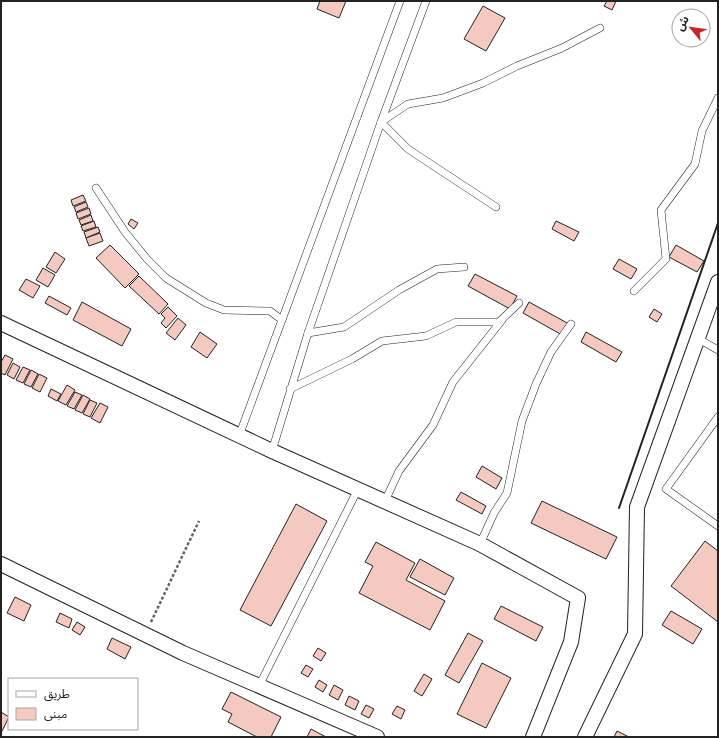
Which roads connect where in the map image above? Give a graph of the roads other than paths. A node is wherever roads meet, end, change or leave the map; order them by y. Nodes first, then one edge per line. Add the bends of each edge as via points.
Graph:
1 (400, 1) edge
2 (426, 1) edge
3 (600, 28) dead end
4 (718, 98) edge
5 (381, 122) junction
6 (96, 188) dead end
7 (496, 207) dead end
8 (464, 267) dead end
9 (718, 282) edge
10 (634, 291) dead end
11 (519, 304) dead end
12 (506, 316) junction
13 (282, 320) junction
14 (1, 323) edge
15 (572, 324) dead end
16 (308, 333) junction
17 (696, 338) junction
18 (718, 350) edge
19 (290, 389) junction
20 (718, 417) edge
21 (239, 436) junction
22 (272, 451) junction
23 (358, 489) junction
24 (385, 501) junction
25 (718, 526) edge
26 (480, 544) junction
27 (1, 564) edge
28 (259, 686) junction
29 (377, 737) edge
30 (533, 737) edge
31 (585, 737) edge

1 - 13 lane
2 - 5 lane
3 - 5 lane via 483,84 443,98 408,104
4 - 10 lane via 702,131 695,164 662,210 666,259
5 - 7 lane via 408,149
5 - 16 lane
6 - 13 lane via 125,232 166,278 206,303 224,310 270,311
8 - 16 lane via 437,269 399,290 344,327
9 - 17 street
11 - 12 lane
12 - 19 lane via 499,322 456,322 426,336 382,341 352,359
12 - 24 lane via 453,382 433,425 399,471
13 - 21 lane
14 - 21 street
15 - 26 lane via 552,352 536,384 522,421 507,493 494,512
16 - 19 lane
17 - 18 lane
17 - 31 street via 637,507 635,634
19 - 22 lane
20 - 25 lane via 666,489
21 - 22 street
22 - 23 street
23 - 24 street
23 - 28 lane
24 - 26 street
26 - 30 street via 578,598 572,642
27 - 28 street
28 - 29 street

